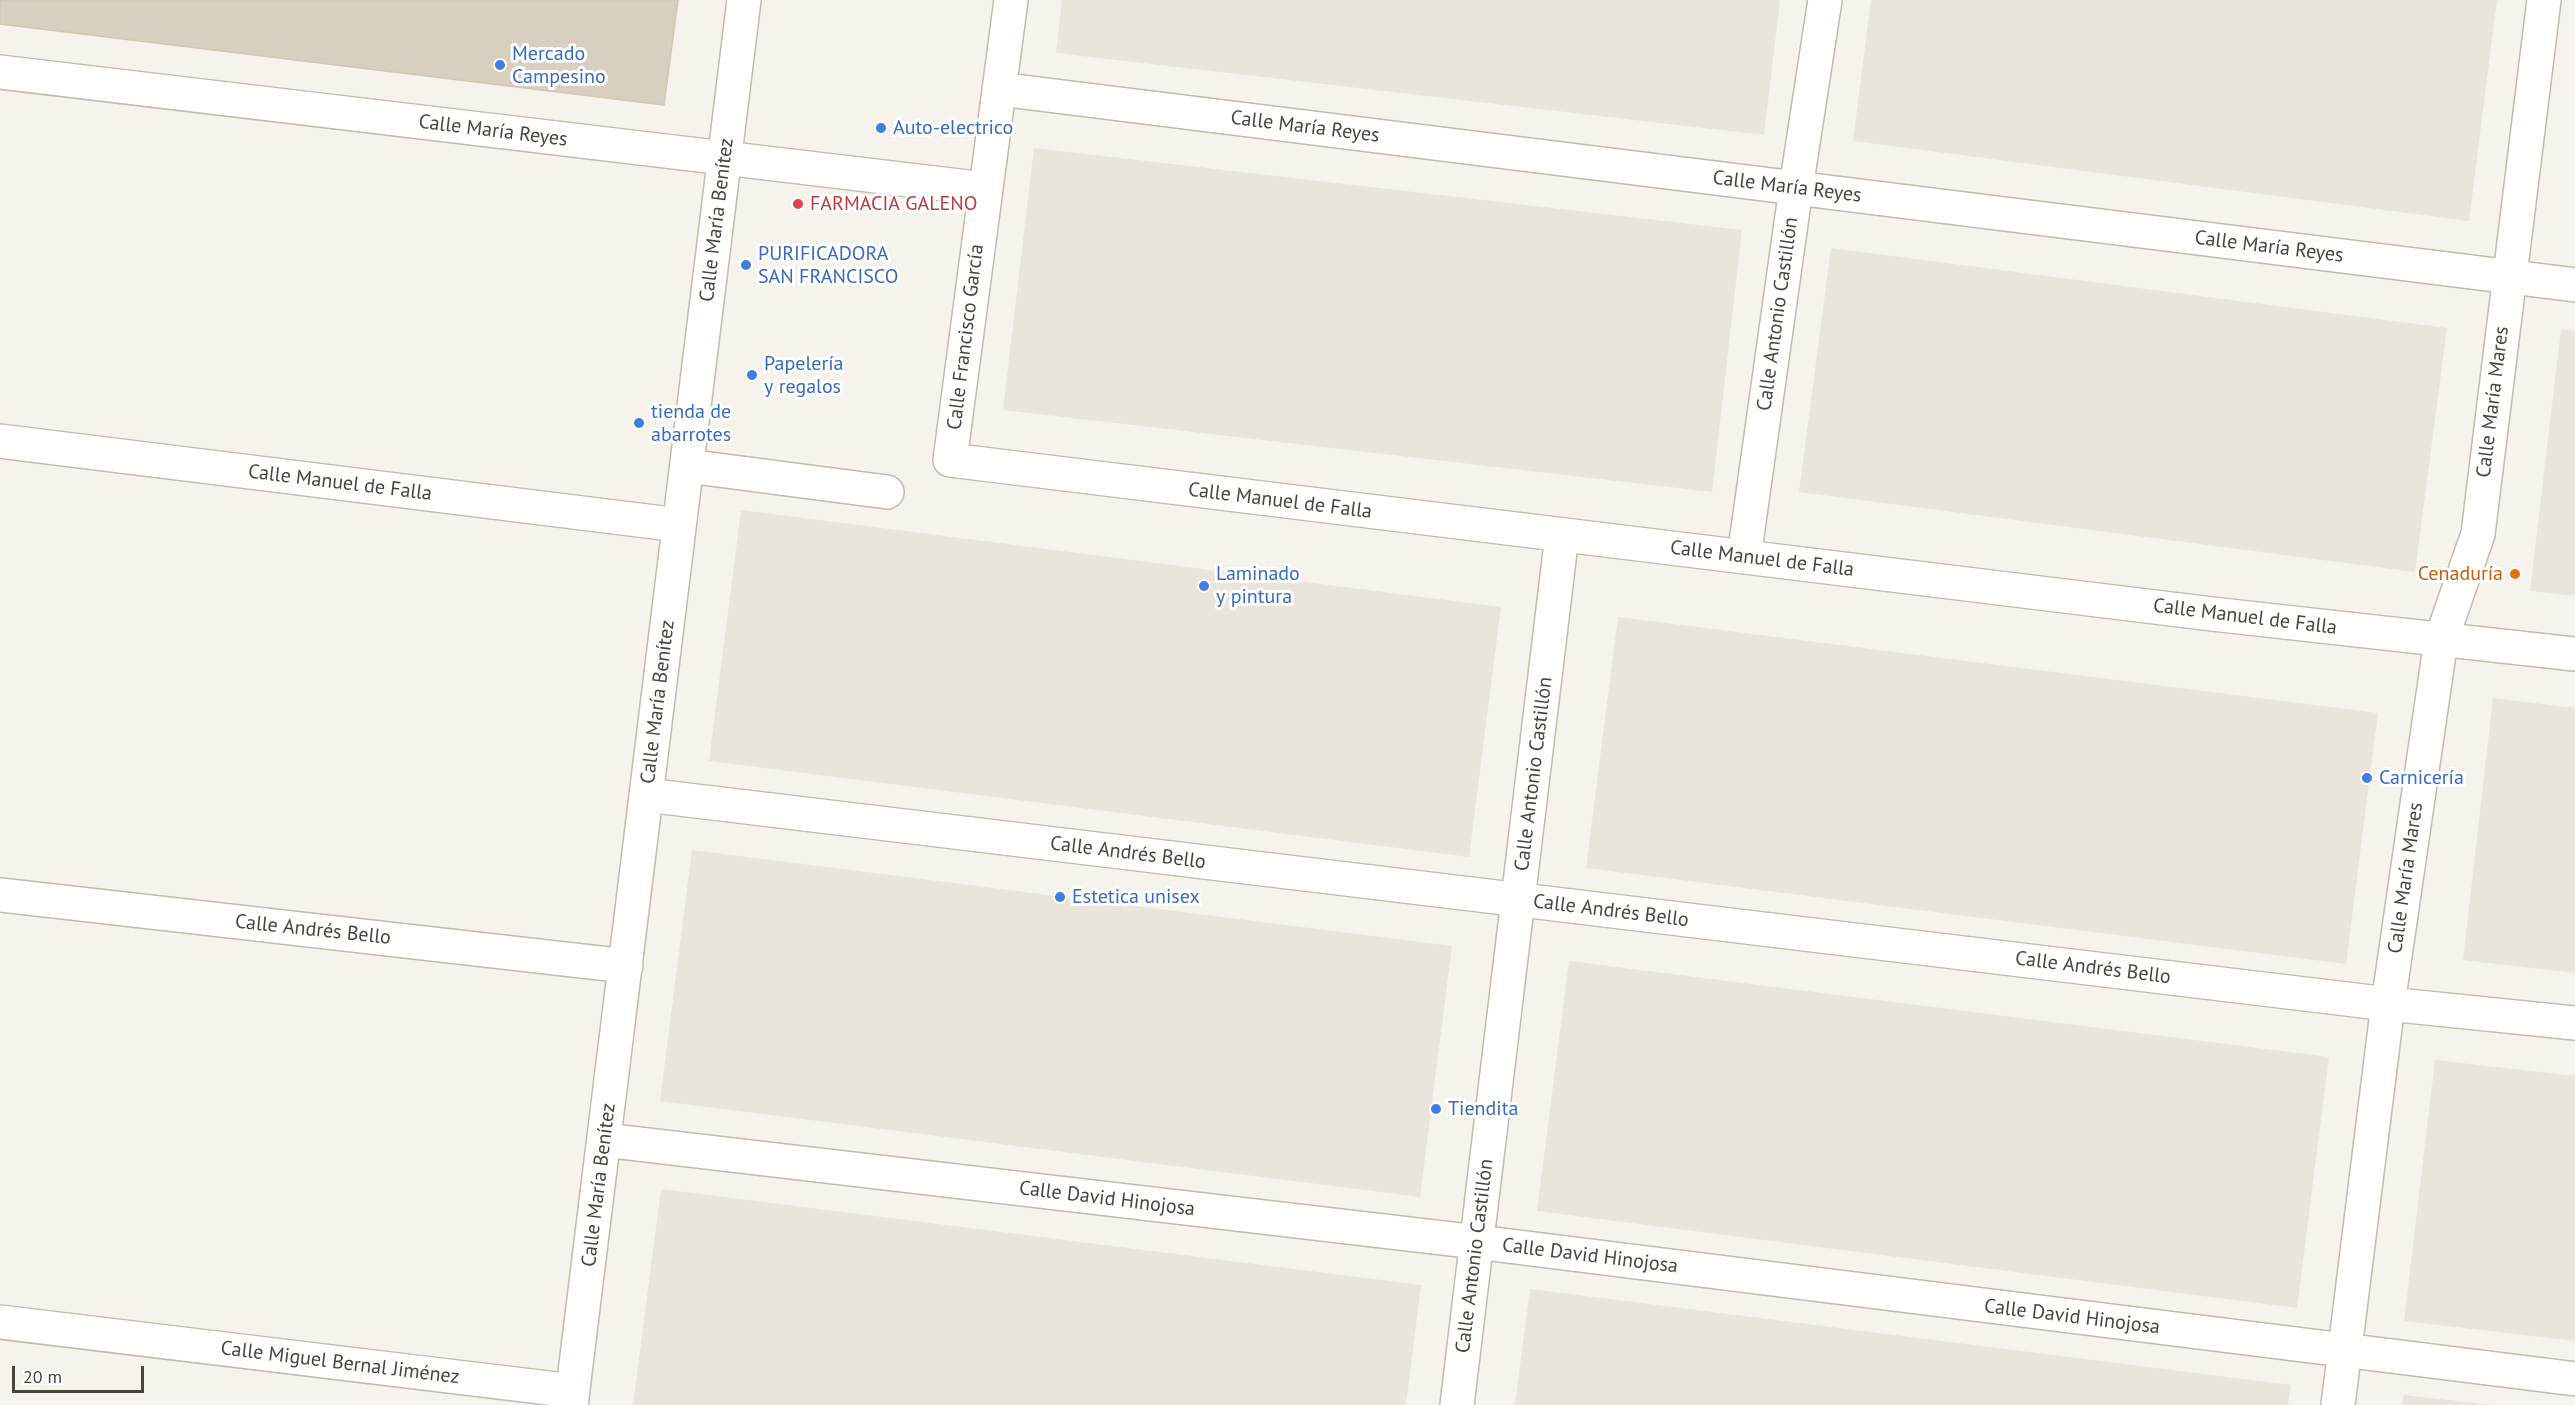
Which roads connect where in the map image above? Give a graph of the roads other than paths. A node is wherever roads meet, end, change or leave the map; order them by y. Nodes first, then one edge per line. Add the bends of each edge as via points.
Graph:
1 (744, 0) edge
2 (1011, 0) edge
3 (1825, 0) edge
4 (2544, 0) edge
5 (0, 72) edge
6 (999, 89) junction
7 (724, 159) junction
8 (1796, 188) junction
9 (985, 189) junction
10 (2508, 277) junction
11 (2575, 285) edge
12 (0, 441) edge
13 (950, 460) joint
14 (687, 466) junction
15 (887, 492) dead end
16 (679, 525) junction
17 (1562, 535) junction
18 (1744, 557) junction
19 (2441, 640) junction
20 (2575, 654) edge
21 (646, 795) junction
22 (0, 895) edge
23 (1518, 900) junction
24 (626, 966) junction
25 (2388, 1004) junction
26 (2575, 1023) edge
27 (604, 1140) junction
28 (1477, 1242) junction
29 (0, 1322) edge
30 (2345, 1352) junction
31 (2575, 1379) edge
32 (572, 1398) edge
33 (1457, 1405) edge
34 (2338, 1405) edge

1 - 7 street, Calle María Benítez
2 - 6 street, Calle Francisco García
3 - 8 street, Calle Antonio Castillón
4 - 10 street, Calle María Mares
5 - 7 street, Calle María Reyes
6 - 8 street, Calle María Reyes
6 - 9 street, Calle Francisco García
7 - 9 street, Calle María Reyes
7 - 14 street, Calle María Benítez
8 - 10 street, Calle María Reyes
8 - 18 street, Calle Antonio Castillón
9 - 13 street, Calle Francisco García
10 - 11 street, Calle María Reyes
10 - 19 street, Calle María Mares via 2478,534
12 - 16 street, Calle Manuel de Falla
13 - 17 street, Calle Manuel de Falla
14 - 15 street
14 - 16 street, Calle María Benítez
16 - 21 street, Calle María Benítez
17 - 18 street, Calle Manuel de Falla
17 - 23 street, Calle Antonio Castillón
18 - 19 street, Calle Manuel de Falla
19 - 20 street, Calle Manuel de Falla
19 - 25 street, Calle María Mares
21 - 23 street, Calle Andrés Bello
21 - 24 street, Calle María Benítez
22 - 24 street, Calle Andrés Bello
23 - 25 street, Calle Andrés Bello
23 - 28 street, Calle Antonio Castillón
24 - 27 street, Calle María Benítez
25 - 26 street, Calle Andrés Bello
25 - 30 street, Calle María Mares
27 - 28 street, Calle David Hinojosa
27 - 32 street, Calle María Benítez
28 - 30 street, Calle David Hinojosa
28 - 33 street, Calle Antonio Castillón
29 - 32 street, Calle Miguel Bernal Jiménez
30 - 31 street, Calle David Hinojosa
30 - 34 street, Calle María Mares

